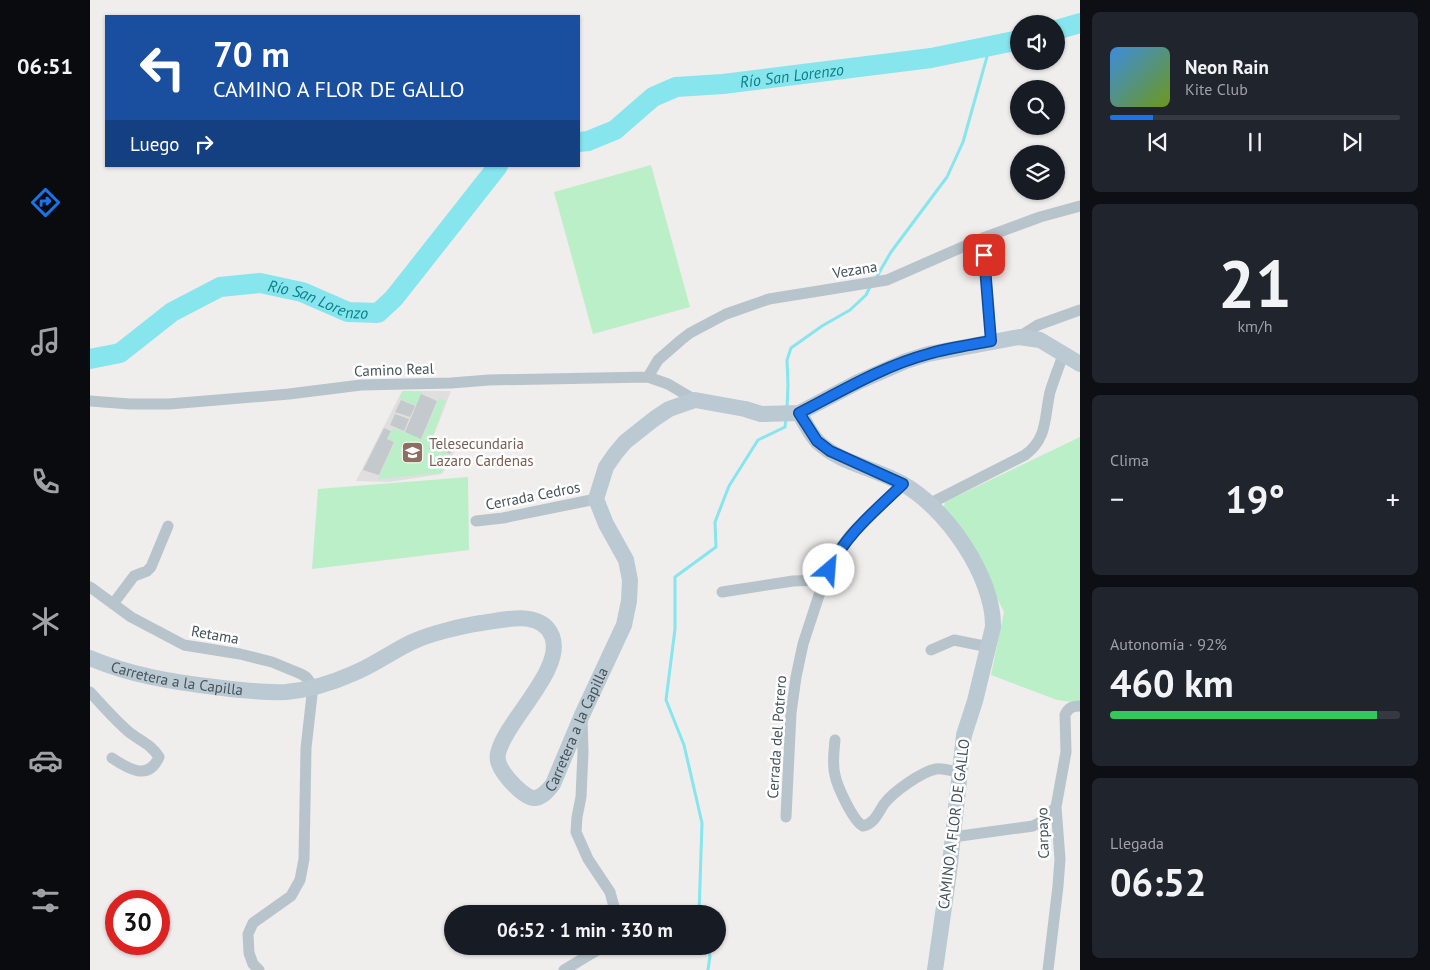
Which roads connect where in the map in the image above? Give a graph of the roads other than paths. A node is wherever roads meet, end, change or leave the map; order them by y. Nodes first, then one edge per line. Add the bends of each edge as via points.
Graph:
1 (1080, 206) edge
2 (983, 238) junction
3 (1080, 310) edge
4 (1019, 337) junction
5 (991, 341) junction
6 (1063, 355) junction
7 (1080, 364) edge
8 (648, 377) junction
9 (695, 400) junction
10 (90, 401) edge
11 (796, 413) junction
12 (903, 484) junction
13 (596, 499) junction
14 (930, 504) junction
15 (476, 521) dead end
16 (168, 526) dead end
17 (824, 580) junction
18 (90, 587) edge
19 (722, 592) dead end
20 (113, 604) junction
21 (989, 647) junction
22 (932, 650) dead end
23 (90, 658) edge
24 (313, 686) junction
25 (90, 692) edge
26 (1080, 706) edge
27 (582, 715) junction
28 (836, 740) dead end
29 (112, 758) dead end
30 (960, 773) junction
31 (1056, 807) junction
32 (786, 817) dead end
33 (953, 837) junction
34 (614, 905) edge
35 (589, 955) edge
36 (258, 970) edge
37 (564, 970) edge
38 (935, 970) edge
39 (1048, 970) edge

1 - 2 street, Vezana
2 - 5 street
2 - 8 street, Vezana via 887,280 769,299 726,314 681,340 658,360
3 - 4 street via 1038,325
4 - 5 street
4 - 6 street via 1040,340
5 - 11 street via 906,361
6 - 7 street
6 - 14 street via 1053,380 1044,430 1031,450
8 - 9 street, Camino Real via 668,384
8 - 10 street, Camino Real via 361,385 170,404
9 - 11 street via 761,414
9 - 13 street via 669,409 625,442 606,467
11 - 12 street, CAMINO A FLOR DE GALLO via 817,441 830,451
12 - 14 street, CAMINO A FLOR DE GALLO
12 - 17 street, Cerrada del Potrero via 850,535
13 - 15 street, Cerrada Cedros
13 - 27 street, Carretera a la Capilla via 626,560 629,601 624,626
14 - 21 street, CAMINO A FLOR DE GALLO via 967,548 990,598 994,615
16 - 20 street via 151,567 134,576
17 - 19 street via 793,581
17 - 32 street, Cerrada del Potrero via 796,677
18 - 20 street, Retama
20 - 24 street, Retama via 131,618 184,645 272,662 301,674
21 - 22 street via 954,640
21 - 30 street, CAMINO A FLOR DE GALLO via 964,735
23 - 24 street, Carretera a la Capilla via 122,670 240,690 286,692
24 - 27 street, Carretera a la Capilla via 352,674 426,636 478,624 535,619 550,631 554,653 543,678 503,740 497,758 502,772 523,794 540,797 554,784
24 - 36 street via 306,748 304,859 300,880 291,896 253,923 248,934 249,953
25 - 29 street via 159,757 154,765 142,772
26 - 31 street, Carpayo via 1068,709 1065,715 1066,752
27 - 34 street via 581,797 576,832 610,892
28 - 30 street via 834,774 855,818 863,826 873,821 885,802 920,776 937,769
30 - 33 street, CAMINO A FLOR DE GALLO
31 - 33 street via 1034,826
31 - 39 street, Carpayo via 1060,859
33 - 38 street, CAMINO A FLOR DE GALLO
35 - 37 street

